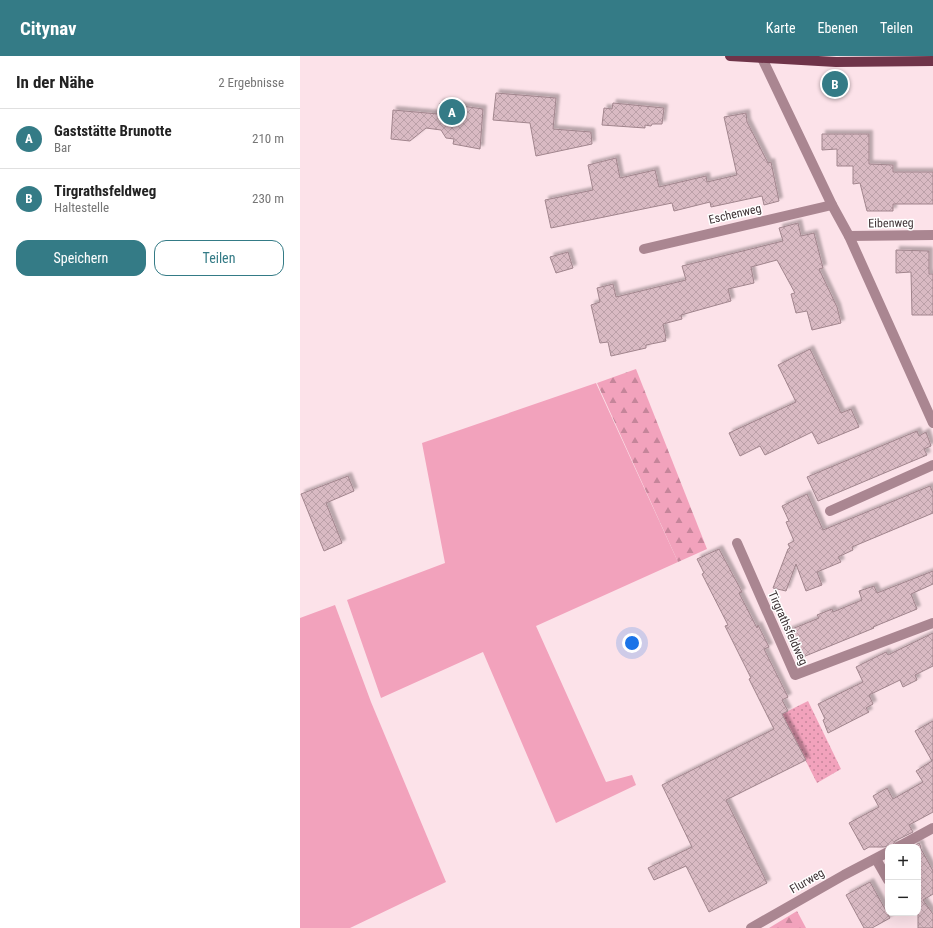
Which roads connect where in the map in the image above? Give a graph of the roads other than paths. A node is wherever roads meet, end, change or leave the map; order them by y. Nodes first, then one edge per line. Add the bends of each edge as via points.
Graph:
1 (736, 56) edge
2 (762, 57) edge
3 (933, 61) edge
4 (832, 204) junction
5 (933, 235) edge
6 (849, 236) junction
7 (644, 249) dead end
8 (933, 423) edge
9 (933, 465) edge
10 (830, 512) dead end
11 (736, 543) dead end
12 (933, 623) edge
13 (933, 828) edge
14 (904, 844) edge
15 (885, 854) edge
16 (876, 859) junction
17 (885, 875) edge
18 (751, 928) edge

1 - 2 main road
2 - 3 main road via 836,62
2 - 4 street
4 - 6 street
4 - 7 street, Eschenweg
5 - 6 street, Eibenweg
6 - 8 street
9 - 10 street
11 - 12 street, Tirgrathsfeldweg via 795,676
13 - 14 street
15 - 16 street, Flurweg
16 - 17 street
16 - 18 street, Flurweg

